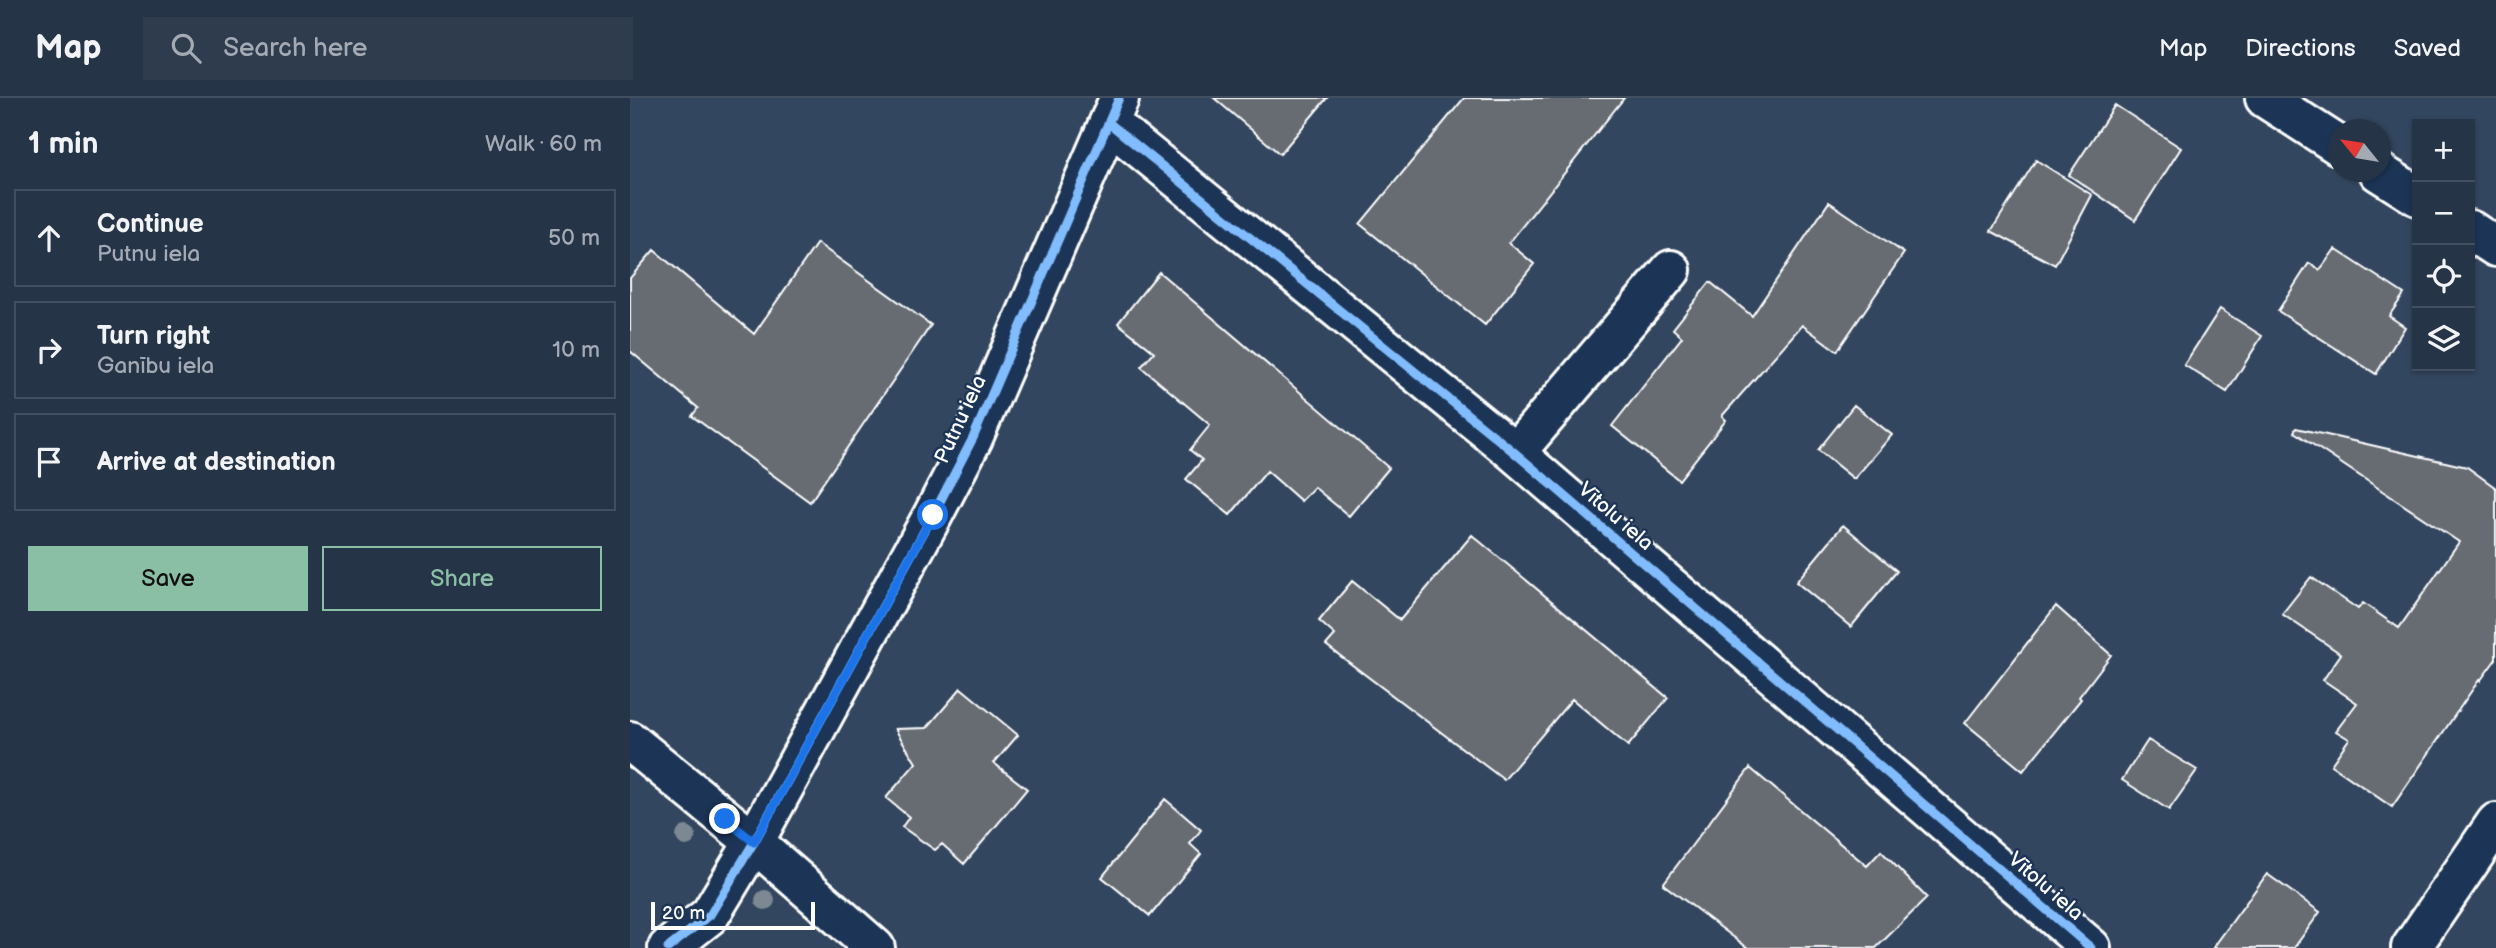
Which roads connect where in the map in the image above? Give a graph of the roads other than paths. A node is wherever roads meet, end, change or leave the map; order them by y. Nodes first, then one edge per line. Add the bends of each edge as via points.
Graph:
1 (2265, 98) edge
2 (1114, 110) edge
3 (2328, 138) edge
4 (2391, 180) edge
5 (2412, 193) edge
6 (2475, 233) edge
7 (2496, 247) edge
8 (1671, 270) dead end
9 (1516, 453) junction
10 (630, 741) edge
11 (2496, 824) edge
12 (754, 842) junction
13 (668, 948) edge
14 (875, 948) edge
15 (2091, 948) edge
16 (2411, 948) edge

1 - 3 street
2 - 9 street, Vītolu iela
2 - 12 street, Putnu iela via 973,439
4 - 5 street
6 - 7 street
8 - 9 street
9 - 15 street, Vītolu iela
10 - 12 street
11 - 16 street
12 - 13 street, Putnu iela via 710,915
12 - 14 street

